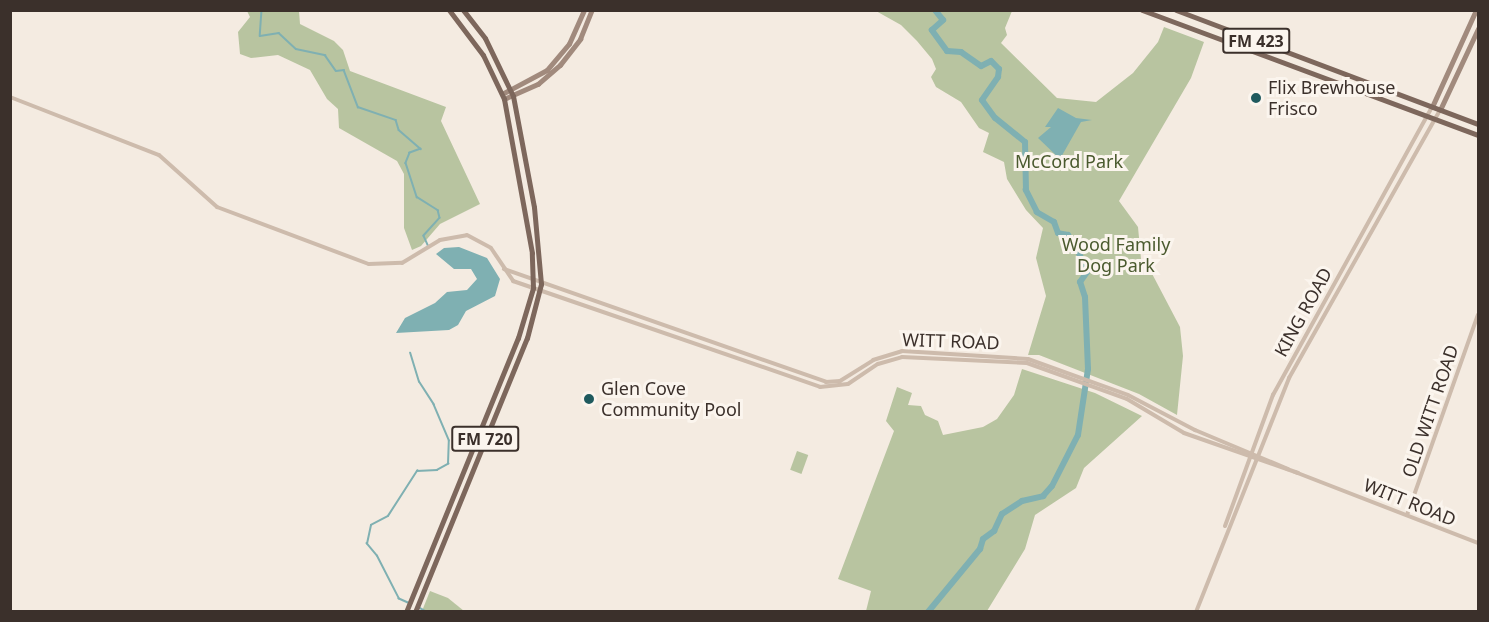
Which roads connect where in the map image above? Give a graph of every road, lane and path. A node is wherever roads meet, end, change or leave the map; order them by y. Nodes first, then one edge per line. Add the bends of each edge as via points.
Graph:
1 (449, 10) edge
2 (463, 10) edge
3 (584, 10) edge
4 (592, 10) edge
5 (1142, 10) edge
6 (1176, 10) edge
7 (1476, 10) edge
8 (1479, 28) edge
9 (512, 93) junction
10 (503, 96) junction
11 (10, 98) edge
12 (1432, 107) junction
13 (1440, 110) junction
14 (1428, 116) junction
15 (1435, 118) junction
16 (1479, 124) edge
17 (1479, 135) edge
18 (524, 152) junction
19 (515, 153) junction
20 (1404, 159) junction
21 (1410, 161) junction
22 (1366, 226) junction
23 (1372, 230) junction
24 (533, 284) junction
25 (540, 287) junction
26 (1327, 295) junction
27 (1333, 298) junction
28 (1479, 315) edge
29 (956, 352) junction
30 (956, 359) junction
31 (864, 370) junction
32 (1064, 373) junction
33 (1132, 399) junction
34 (1250, 453) junction
35 (1248, 458) junction
36 (1255, 458) junction
37 (1407, 515) junction
38 (1221, 541) junction
39 (1479, 543) edge
40 (406, 612) edge
41 (415, 612) edge
42 (1196, 612) edge

1 - 10 main road via 483,55
2 - 9 main road, FM 720 via 485,38
3 - 9 main road via 563,53
4 - 9 main road via 580,39 560,65 538,84
5 - 14 main road, FM 423
6 - 12 main road, FM 423
7 - 12 main road
8 - 13 main road
9 - 10 main road
9 - 18 main road, FM 720
10 - 19 main road, FM 720
11 - 24 street, WITT ROAD via 159,154 217,207 363,262 402,263 440,240 467,235 484,242 503,268
12 - 13 main road, FM 423
12 - 14 street, KING ROAD
13 - 15 street, KING ROAD
13 - 16 main road, FM 423
14 - 15 main road, FM 423
14 - 20 street, KING ROAD
15 - 17 main road, FM 423
15 - 21 street, KING ROAD
18 - 19 main road
18 - 25 main road, FM 720 via 540,250
19 - 24 main road, FM 720
20 - 21 street
20 - 22 street, KING ROAD
21 - 23 street, KING ROAD
22 - 23 street
22 - 26 street, KING ROAD
23 - 27 street, KING ROAD
24 - 25 street, WITT ROAD
24 - 40 main road, FM 720 via 518,338
25 - 31 street, WITT ROAD via 826,382 840,381
25 - 41 main road, FM 720 via 527,338
26 - 27 street
26 - 34 street, KING ROAD via 1273,395
27 - 36 street, KING ROAD via 1289,378
28 - 37 street, OLD WITT ROAD
29 - 30 street
29 - 31 street, WITT ROAD via 889,353
29 - 32 street, WITT ROAD via 1018,356
30 - 31 street, WITT ROAD via 903,357
30 - 32 street, WITT ROAD via 1027,363
32 - 33 street, WITT ROAD
33 - 34 street, WITT ROAD
33 - 35 street, WITT ROAD via 1184,433
34 - 35 street, KING ROAD
34 - 36 street, WITT ROAD
35 - 36 street, WITT ROAD
35 - 38 street, KING ROAD
36 - 37 street, WITT ROAD
36 - 38 street, KING ROAD
37 - 39 street, WITT ROAD
38 - 42 street, KING ROAD

